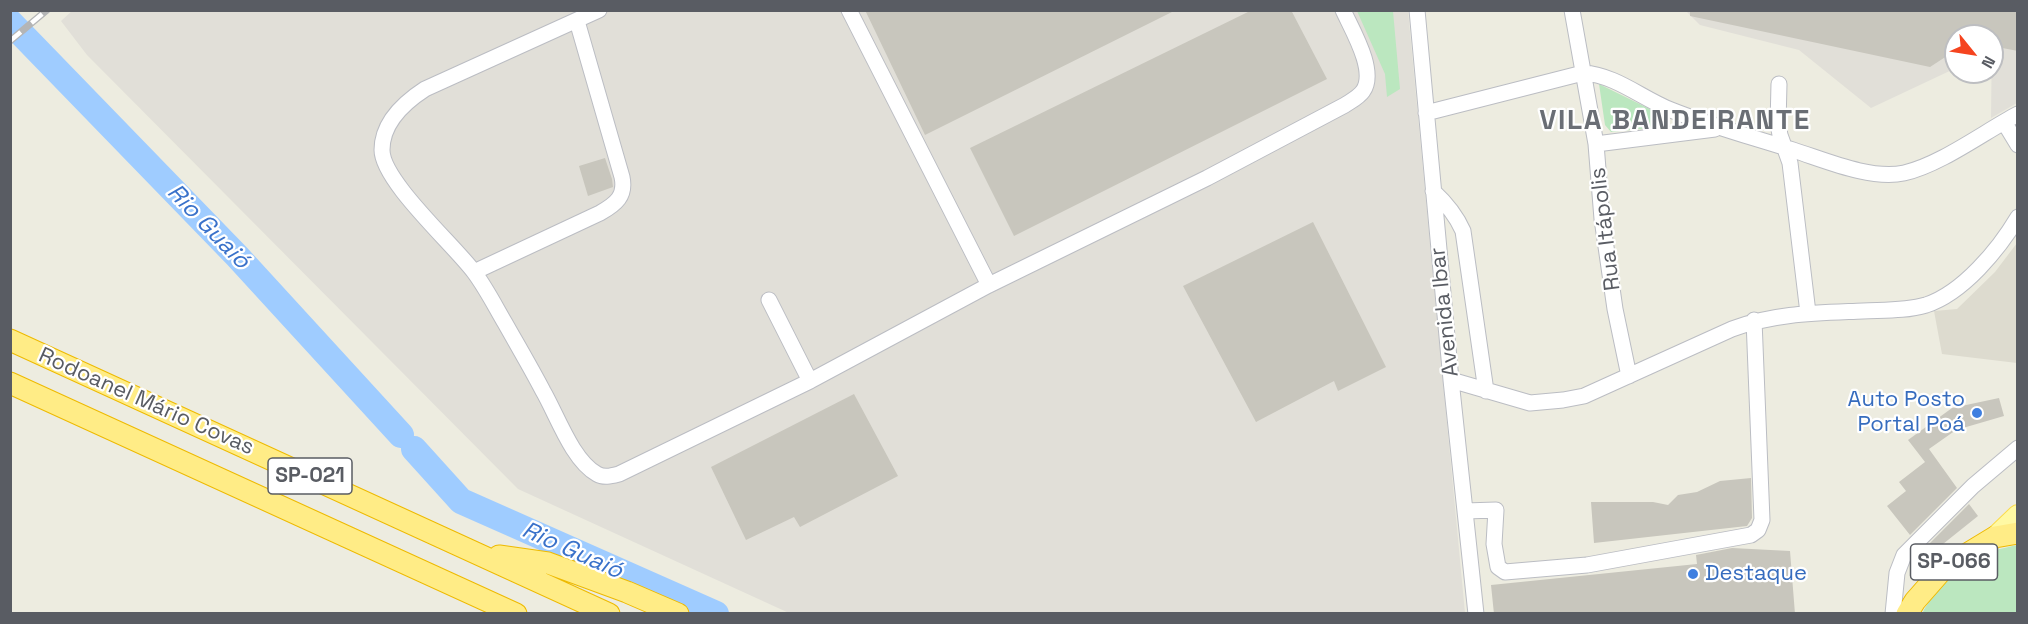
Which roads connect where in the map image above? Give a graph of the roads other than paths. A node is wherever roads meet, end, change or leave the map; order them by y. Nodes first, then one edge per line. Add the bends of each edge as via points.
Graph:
1 (600, 10) edge
2 (849, 10) edge
3 (1343, 10) edge
4 (1417, 10) edge
5 (1572, 10) edge
6 (577, 21) junction
7 (1583, 73) junction
8 (1779, 84) dead end
9 (1426, 113) junction
10 (2011, 118) edge
11 (1719, 128) junction
12 (1596, 144) junction
13 (2018, 145) edge
14 (1785, 148) junction
15 (1433, 191) junction
16 (2018, 218) edge
17 (474, 272) junction
18 (989, 285) junction
19 (769, 300) dead end
20 (1808, 313) junction
21 (1754, 320) junction
22 (10, 340) edge
23 (1629, 376) junction
24 (1451, 380) junction
25 (810, 381) junction
26 (10, 383) edge
27 (1485, 391) junction
28 (2018, 448) edge
29 (1465, 511) junction
30 (2018, 515) edge
31 (2018, 533) edge
32 (1995, 537) junction
33 (482, 554) junction
34 (516, 614) edge
35 (609, 614) edge
36 (678, 614) edge
37 (1476, 614) edge
38 (1893, 614) edge
39 (1907, 614) edge

1 - 6 street
2 - 18 street
3 - 18 street via 1366,64 1368,78 1359,96 1207,178
4 - 9 street, Avenida Ibar
5 - 7 street, Rua Itápolis
6 - 17 street via 622,177 622,193 613,206 600,213
6 - 17 street via 425,89 394,116 385,132 382,150 386,166 398,185
7 - 9 street
7 - 11 street via 1604,76 1663,107
7 - 12 street, Rua Itápolis
8 - 14 street via 1778,124
9 - 15 street, Avenida Ibar
10 - 13 street
10 - 14 street via 1928,166 1902,173 1853,169
11 - 12 street
11 - 14 street
12 - 23 street, Rua Itápolis via 1602,219
14 - 20 street via 1793,182
15 - 24 street, Avenida Ibar
15 - 27 street via 1457,217 1463,231
16 - 20 street via 2005,240 1969,278 1927,305 1903,310
17 - 25 street via 576,453 602,476 619,474
18 - 25 street
19 - 25 street
20 - 21 street
21 - 23 street
21 - 29 street via 1762,520 1751,535 1587,565 1505,572 1498,567 1494,544 1496,510
22 - 33 highway, Rodoanel Mário Covas / SP-021
23 - 27 street via 1584,396 1544,403
24 - 27 street
24 - 29 street, Avenida Ibar
26 - 34 highway, Rodoanel Mário Covas / SP-021
28 - 38 street via 1973,486 1904,555 1897,573
29 - 37 street, Avenida Ibar
30 - 32 main road
31 - 32 highway, SP-066
32 - 39 highway, SP-066 via 1944,568
33 - 35 highway, Rodoanel Mário Covas / SP-021
33 - 36 highway via 548,563

